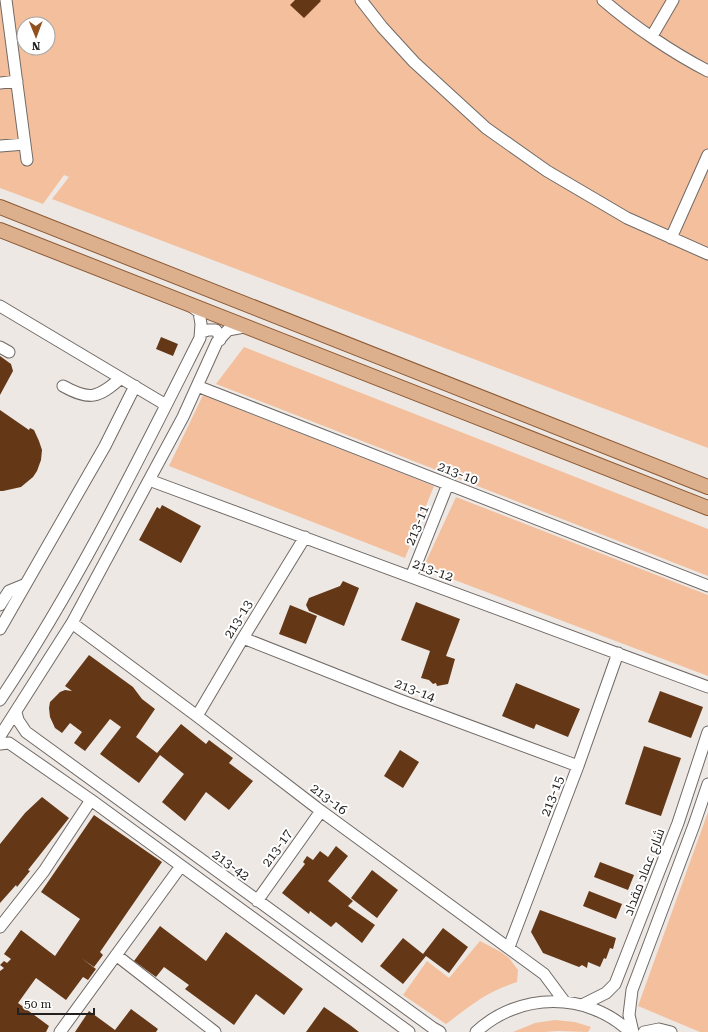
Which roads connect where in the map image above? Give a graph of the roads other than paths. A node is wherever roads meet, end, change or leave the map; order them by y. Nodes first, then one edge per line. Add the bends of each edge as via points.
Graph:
1 (6, 0) edge
2 (361, 0) edge
3 (603, 0) edge
4 (673, 0) edge
5 (652, 36) junction
6 (708, 71) edge
7 (17, 81) junction
8 (0, 83) edge
9 (25, 144) junction
10 (0, 146) edge
11 (708, 155) edge
12 (27, 160) dead end
13 (0, 207) edge
14 (0, 230) edge
15 (671, 238) junction
16 (708, 254) edge
17 (189, 305) junction
18 (0, 306) edge
19 (244, 327) junction
20 (202, 332) junction
21 (220, 340) junction
22 (121, 378) junction
23 (63, 386) dead end
24 (135, 386) junction
25 (197, 386) junction
26 (166, 405) junction
27 (149, 480) junction
28 (448, 484) junction
29 (708, 487) edge
30 (708, 508) edge
31 (305, 537) junction
32 (90, 550) junction
33 (107, 558) junction
34 (411, 577) junction
35 (26, 584) junction
36 (708, 586) edge
37 (0, 605) edge
38 (72, 624) junction
39 (0, 629) edge
40 (243, 638) junction
41 (618, 653) junction
42 (708, 687) edge
43 (0, 700) edge
44 (16, 712) junction
45 (197, 716) junction
46 (708, 732) edge
47 (0, 736) edge
48 (0, 744) edge
49 (578, 766) junction
50 (708, 784) edge
51 (91, 800) junction
52 (321, 811) junction
53 (181, 866) junction
54 (257, 901) junction
55 (0, 927) edge
56 (509, 947) junction
57 (116, 955) junction
58 (564, 1002) junction
59 (582, 1005) junction
60 (476, 1031) edge
61 (60, 1032) edge
62 (215, 1032) edge
63 (409, 1032) edge
64 (440, 1032) edge
65 (632, 1032) edge
66 (644, 1032) edge
67 (671, 1032) edge

1 - 7 street
2 - 15 street via 414,62 486,128 547,171 587,195 627,218
3 - 5 street
4 - 5 street
5 - 6 street
7 - 8 street
7 - 9 street
9 - 10 street
9 - 12 street
11 - 15 street
13 - 29 main road
14 - 17 main road
15 - 16 street
17 - 19 main road
17 - 20 street via 199,312
18 - 22 street
19 - 21 street via 228,330
19 - 30 main road
20 - 21 street via 216,330
20 - 26 street
21 - 25 street
22 - 23 street via 109,388 89,396 77,394
22 - 24 street
24 - 26 street
24 - 35 street via 101,452
25 - 27 street
25 - 28 street, 213-10
26 - 32 street
27 - 31 street, 213-12
27 - 33 street
28 - 34 street, 213-11
28 - 36 street, 213-10
31 - 34 street, 213-12
31 - 40 street, 213-13
32 - 33 street
32 - 43 street
33 - 38 street
34 - 41 street, 213-12
35 - 37 street via 9,591
35 - 39 street
38 - 44 street
38 - 45 street, 213-16
40 - 45 street, 213-13
40 - 49 street, 213-14
41 - 42 street, 213-12
41 - 49 street, 213-15
44 - 47 street
44 - 54 street, 213-42 via 26,732
45 - 52 street, 213-16
46 - 59 street, شارع عماد مقداد via 675,830 615,984 606,994
48 - 51 street via 9,743
49 - 56 street, 213-15
50 - 65 street via 632,990 629,1015
51 - 53 street
51 - 55 street via 44,871
52 - 54 street, 213-17
52 - 56 street, 213-16
53 - 57 street
53 - 63 street
54 - 64 street, 213-42
56 - 58 street, 213-16 via 544,974
57 - 61 street
57 - 62 street
58 - 59 street
58 - 60 street via 549,1001 518,1007 503,1012
59 - 65 street via 610,1016
66 - 67 street via 659,1029

